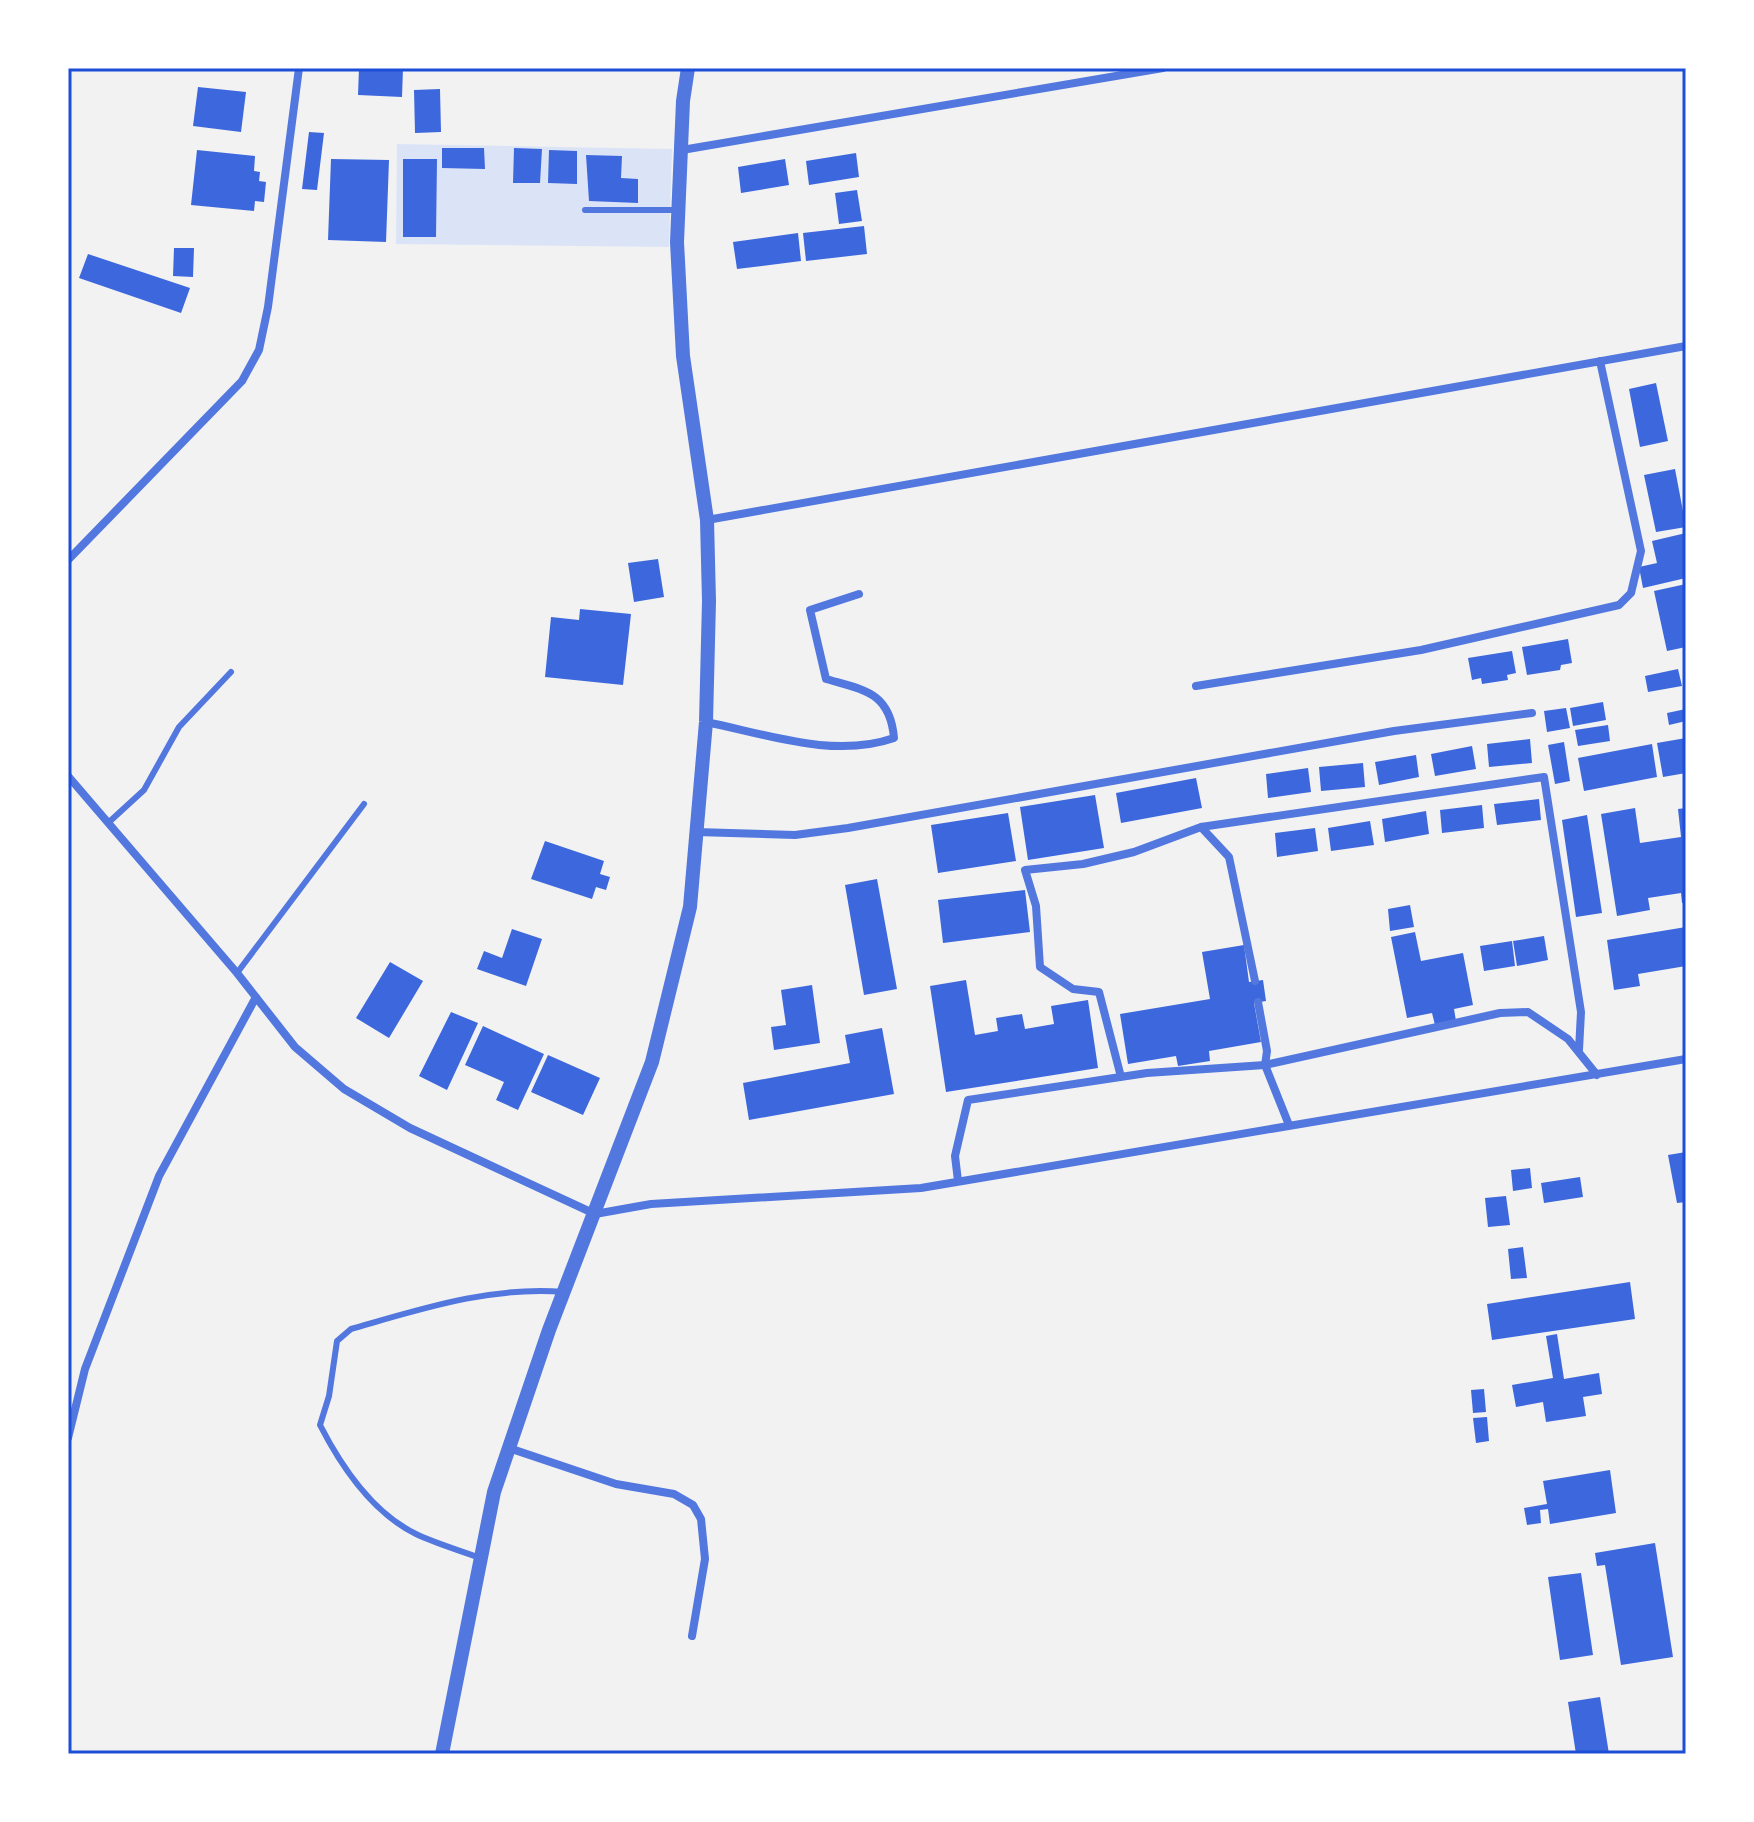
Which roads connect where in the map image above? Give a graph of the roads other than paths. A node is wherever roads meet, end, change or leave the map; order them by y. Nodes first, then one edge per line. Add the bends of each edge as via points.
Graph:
1 (299, 68) edge
2 (688, 68) edge
3 (1163, 68) edge
4 (682, 150) junction
5 (585, 210) dead end
6 (679, 210) junction
7 (1686, 346) edge
8 (1600, 361) junction
9 (707, 520) junction
10 (68, 560) edge
11 (859, 594) dead end
12 (231, 672) dead end
13 (1196, 686) dead end
14 (1532, 713) dead end
15 (706, 722) junction
16 (68, 776) edge
17 (364, 804) dead end
18 (108, 823) junction
19 (1201, 827) junction
20 (695, 832) junction
21 (237, 973) junction
22 (1255, 981) dead end
23 (256, 997) junction
24 (1258, 1002) dead end
25 (1579, 1050) junction
26 (1686, 1059) edge
27 (1265, 1065) junction
28 (1597, 1075) junction
29 (1121, 1077) junction
30 (1289, 1125) junction
31 (958, 1181) junction
32 (595, 1214) junction
33 (564, 1292) junction
34 (68, 1438) edge
35 (509, 1448) junction
36 (480, 1558) junction
37 (692, 1636) dead end
38 (442, 1754) edge

1 - 10 street via 259,350 242,381
2 - 4 street
3 - 4 street
4 - 6 street
5 - 6 lane
6 - 9 street via 683,356
7 - 8 street
8 - 9 street
8 - 13 street via 1641,551 1631,593 1619,605 1421,650
9 - 15 street
11 - 15 street via 810,610 826,679 873,692 892,718 894,738 872,746 828,746
12 - 18 lane via 179,727 144,790
14 - 20 street via 1394,731 848,828 795,835
15 - 20 street
16 - 18 street
17 - 21 lane
18 - 21 street
19 - 22 street via 1229,857
19 - 25 street via 1544,777 1581,1012
19 - 29 street via 1134,852 1025,870 1036,906 1040,967 1073,989 1099,992
20 - 32 street via 690,907 669,1001
21 - 23 street
23 - 32 street via 295,1047 344,1089 410,1128
23 - 34 street via 159,1176 85,1369
24 - 27 street
25 - 27 street via 1528,1012 1500,1013
25 - 28 street
26 - 28 street
27 - 29 street
27 - 30 street
28 - 30 street
29 - 31 street via 968,1100 955,1156
30 - 31 street
31 - 32 street via 921,1188 651,1204
32 - 33 street
33 - 35 street
33 - 36 lane via 454,1299 351,1329 337,1341 320,1425 333,1450 375,1505 414,1533
35 - 36 street
35 - 37 street via 616,1484 674,1494 693,1505 701,1519 705,1559
36 - 38 street

